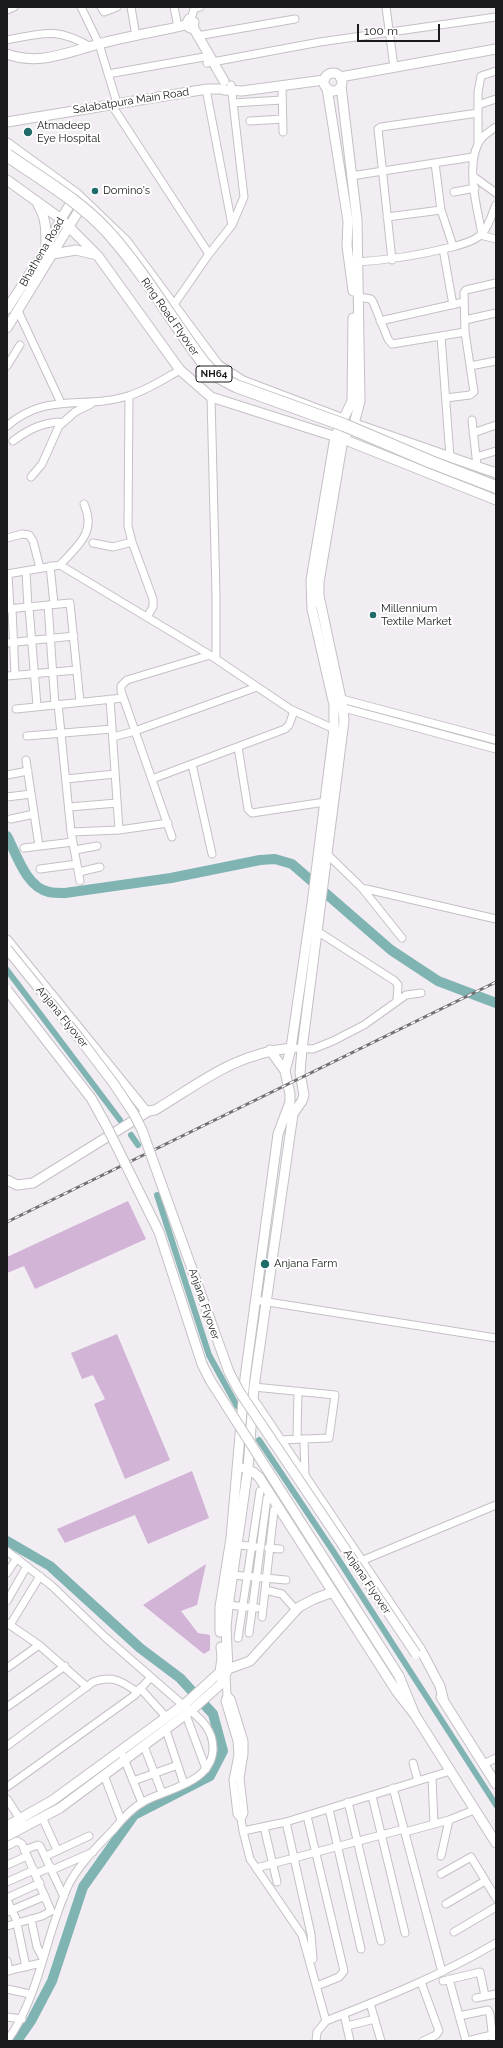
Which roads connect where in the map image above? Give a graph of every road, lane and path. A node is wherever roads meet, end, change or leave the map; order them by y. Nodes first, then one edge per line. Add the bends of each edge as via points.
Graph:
1 (14, 7) edge
2 (81, 7) edge
3 (101, 7) edge
4 (117, 7) edge
5 (131, 7) edge
6 (174, 7) edge
7 (200, 7) edge
8 (386, 7) edge
9 (7, 10) edge
10 (496, 17) edge
11 (295, 19) dead end
12 (189, 27) junction
13 (390, 32) junction
14 (136, 36) junction
15 (7, 40) edge
16 (95, 45) junction
17 (496, 52) edge
18 (7, 54) edge
19 (208, 61) junction
20 (394, 67) junction
21 (496, 71) edge
22 (108, 74) junction
23 (341, 81) junction
24 (326, 84) junction
25 (224, 86) junction
26 (282, 87) junction
27 (206, 89) junction
28 (496, 99) edge
29 (282, 100) junction
30 (114, 103) junction
31 (233, 103) junction
32 (478, 105) junction
33 (478, 113) junction
34 (283, 119) junction
35 (250, 121) dead end
36 (7, 122) edge
37 (496, 127) edge
38 (283, 132) dead end
39 (7, 143) edge
40 (478, 143) junction
41 (7, 155) edge
42 (473, 157) junction
43 (7, 163) edge
44 (435, 163) junction
45 (381, 170) junction
46 (351, 176) junction
47 (474, 177) junction
48 (7, 180) edge
49 (475, 188) junction
50 (454, 192) dead end
51 (496, 193) edge
52 (77, 194) junction
53 (35, 201) junction
54 (84, 201) junction
55 (496, 205) edge
56 (441, 210) junction
57 (387, 217) junction
58 (61, 219) junction
59 (232, 225) junction
60 (68, 227) junction
61 (481, 234) junction
62 (496, 239) edge
63 (453, 246) junction
64 (443, 249) junction
65 (49, 251) junction
66 (209, 254) junction
67 (98, 256) junction
68 (392, 260) junction
69 (357, 262) junction
70 (496, 283) edge
71 (358, 297) junction
72 (464, 302) junction
73 (453, 304) junction
74 (172, 306) junction
75 (7, 309) edge
76 (18, 311) junction
77 (496, 313) edge
78 (465, 320) junction
79 (380, 321) junction
80 (7, 328) edge
81 (465, 332) junction
82 (441, 336) junction
83 (20, 345) dead end
84 (496, 361) edge
85 (7, 366) edge
86 (470, 366) junction
87 (180, 370) junction
88 (129, 396) junction
89 (211, 397) junction
90 (446, 398) junction
91 (94, 402) junction
92 (61, 403) junction
93 (7, 415) edge
94 (344, 419) junction
95 (472, 420) dead end
96 (13, 421) junction
97 (63, 422) junction
98 (354, 424) junction
99 (496, 425) edge
100 (7, 426) edge
101 (473, 433) junction
102 (339, 438) junction
103 (14, 441) dead end
104 (496, 451) edge
105 (450, 457) junction
106 (476, 462) junction
107 (496, 474) edge
108 (31, 477) dead end
109 (496, 487) edge
110 (496, 494) edge
111 (496, 500) edge
112 (84, 504) dead end
113 (7, 538) edge
114 (132, 542) junction
115 (93, 544) dead end
116 (60, 565) junction
117 (50, 566) junction
118 (40, 568) junction
119 (26, 572) junction
120 (8, 574) edge
121 (51, 604) junction
122 (29, 607) junction
123 (10, 609) edge
124 (147, 617) junction
125 (74, 636) junction
126 (50, 639) junction
127 (32, 641) junction
128 (10, 643) edge
129 (213, 657) junction
130 (78, 670) junction
131 (52, 672) junction
132 (34, 674) junction
133 (15, 675) junction
134 (7, 676) edge
135 (257, 687) junction
136 (123, 698) junction
137 (110, 699) junction
138 (80, 702) junction
139 (338, 702) junction
140 (56, 705) junction
141 (37, 706) junction
142 (16, 709) dead end
143 (294, 711) junction
144 (112, 728) junction
145 (334, 729) junction
146 (135, 731) junction
147 (62, 734) junction
148 (27, 736) dead end
149 (113, 737) junction
150 (496, 740) edge
151 (238, 747) junction
152 (496, 750) edge
153 (26, 760) dead end
154 (192, 764) junction
155 (28, 771) junction
156 (115, 774) junction
157 (7, 775) edge
158 (66, 779) junction
159 (152, 779) junction
160 (31, 794) junction
161 (7, 797) edge
162 (325, 802) junction
163 (117, 803) junction
164 (69, 806) junction
165 (34, 814) junction
166 (11, 819) dead end
167 (168, 823) junction
168 (119, 830) junction
169 (71, 832) junction
170 (172, 837) dead end
171 (39, 846) junction
172 (74, 846) junction
173 (97, 846) dead end
174 (24, 848) dead end
175 (212, 854) dead end
176 (324, 856) junction
177 (77, 864) junction
178 (100, 867) dead end
179 (40, 869) dead end
180 (79, 872) junction
181 (80, 881) dead end
182 (362, 888) junction
183 (316, 904) junction
184 (496, 919) edge
185 (317, 931) junction
186 (402, 938) dead end
187 (7, 940) edge
188 (7, 949) edge
189 (7, 990) edge
190 (421, 993) dead end
191 (397, 1000) junction
192 (290, 1048) junction
193 (302, 1049) junction
194 (270, 1050) junction
195 (285, 1072) junction
196 (149, 1111) junction
197 (7, 1180) edge
198 (255, 1300) junction
199 (265, 1301) junction
200 (496, 1338) edge
201 (249, 1386) junction
202 (298, 1391) junction
203 (253, 1399) junction
204 (300, 1439) junction
205 (280, 1440) junction
206 (238, 1468) junction
207 (248, 1468) junction
208 (305, 1478) junction
209 (260, 1490) dead end
210 (267, 1498) dead end
211 (496, 1505) edge
212 (274, 1510) dead end
213 (234, 1544) junction
214 (251, 1546) junction
215 (261, 1547) junction
216 (271, 1548) junction
217 (280, 1549) dead end
218 (7, 1551) edge
219 (17, 1558) junction
220 (361, 1561) junction
221 (27, 1566) junction
222 (7, 1573) edge
223 (233, 1575) junction
224 (40, 1576) junction
225 (247, 1576) junction
226 (257, 1577) junction
227 (267, 1578) junction
228 (286, 1580) dead end
229 (266, 1590) junction
230 (333, 1592) junction
231 (7, 1601) edge
232 (228, 1605) junction
233 (242, 1607) junction
234 (252, 1608) junction
235 (263, 1608) junction
236 (296, 1610) junction
237 (262, 1617) dead end
238 (8, 1624) edge
239 (249, 1633) dead end
240 (238, 1638) dead end
241 (39, 1645) junction
242 (65, 1666) junction
243 (7, 1668) edge
244 (222, 1674) junction
245 (151, 1677) junction
246 (87, 1687) junction
247 (139, 1690) junction
248 (444, 1702) junction
249 (7, 1707) edge
250 (188, 1709) junction
251 (415, 1715) junction
252 (166, 1717) junction
253 (166, 1730) junction
254 (7, 1746) edge
255 (144, 1746) junction
256 (120, 1751) junction
257 (496, 1758) edge
258 (125, 1760) junction
259 (413, 1763) dead end
260 (484, 1764) junction
261 (178, 1765) junction
262 (206, 1769) junction
263 (450, 1771) junction
264 (154, 1773) junction
265 (104, 1775) junction
266 (432, 1777) junction
267 (133, 1781) junction
268 (418, 1781) junction
269 (184, 1784) junction
270 (496, 1784) edge
271 (7, 1787) edge
272 (393, 1788) junction
273 (162, 1794) junction
274 (372, 1796) junction
275 (7, 1799) edge
276 (348, 1802) junction
277 (142, 1803) junction
278 (329, 1809) junction
279 (474, 1810) junction
280 (307, 1816) junction
281 (42, 1817) junction
282 (121, 1820) junction
283 (449, 1820) junction
284 (286, 1822) junction
285 (22, 1823) junction
286 (434, 1824) junction
287 (7, 1826) edge
288 (264, 1828) junction
289 (404, 1830) junction
290 (243, 1831) junction
291 (7, 1836) edge
292 (89, 1836) dead end
293 (381, 1836) junction
294 (357, 1841) junction
295 (496, 1843) edge
296 (7, 1846) edge
297 (337, 1846) junction
298 (58, 1850) junction
299 (93, 1852) junction
300 (315, 1852) junction
301 (26, 1853) junction
302 (46, 1856) junction
303 (441, 1856) dead end
304 (294, 1858) junction
305 (272, 1864) junction
306 (7, 1865) edge
307 (51, 1868) junction
308 (256, 1868) junction
309 (34, 1872) junction
310 (441, 1874) dead end
311 (485, 1881) junction
312 (7, 1882) edge
313 (277, 1882) dead end
314 (40, 1883) junction
315 (45, 1896) junction
316 (64, 1897) junction
317 (496, 1898) edge
318 (7, 1899) edge
319 (446, 1904) dead end
320 (496, 1907) edge
321 (9, 1911) edge
322 (31, 1919) junction
323 (17, 1923) junction
324 (7, 1926) edge
325 (454, 1932) dead end
326 (405, 1934) dead end
327 (381, 1941) dead end
328 (496, 1943) edge
329 (361, 1949) dead end
330 (42, 1960) junction
331 (7, 1961) edge
332 (455, 1966) junction
333 (26, 1967) junction
334 (312, 1967) junction
335 (8, 1971) edge
336 (442, 1972) junction
337 (458, 1977) junction
338 (421, 1982) junction
339 (317, 1986) junction
340 (8, 1991) edge
341 (30, 1994) junction
342 (496, 1994) edge
343 (485, 1996) junction
344 (476, 1998) dead end
345 (370, 2003) junction
346 (344, 2014) junction
347 (7, 2016) edge
348 (459, 2016) junction
349 (22, 2019) junction
350 (375, 2019) junction
351 (326, 2021) junction
352 (347, 2026) junction
353 (493, 2038) edge
354 (427, 2040) edge
355 (7, 2041) edge
356 (316, 2041) edge
357 (350, 2041) edge
358 (380, 2041) edge
359 (466, 2041) edge

1 - 9 street
2 - 16 street
3 - 4 street via 104,12
5 - 14 street
6 - 12 street
7 - 12 street via 194,9
8 - 13 street
10 - 13 street
11 - 12 street
12 - 14 main road
12 - 19 main road
13 - 19 street
13 - 20 street
14 - 16 main road
15 - 16 street via 53,33 73,36
16 - 18 main road via 49,58 31,60
16 - 22 street
17 - 20 main road
19 - 22 street
19 - 25 main road
20 - 23 main road
21 - 32 street via 481,76
22 - 30 street
23 - 24 main road via 335,91
23 - 24 main road via 333,73 327,75
23 - 46 main road
24 - 26 main road, Salabatpura Main Road
24 - 94 main road via 348,222 347,246 354,298 351,350 353,394
25 - 26 main road, Salabatpura Main Road via 242,91
25 - 27 main road, Salabatpura Main Road
25 - 31 street
26 - 29 street
27 - 30 main road, Salabatpura Main Road
27 - 59 street
28 - 32 street
29 - 31 street
29 - 34 street
30 - 36 main road, Salabatpura Main Road
30 - 66 street
31 - 59 street via 245,194
32 - 33 street
33 - 40 street
33 - 45 street via 381,127 377,132
34 - 35 street
34 - 38 street
37 - 40 street
39 - 52 main road
40 - 42 street
41 - 109 highway, Ring Road Flyover / NH64, bridge via 85,210 108,232 214,375 236,386 344,425
42 - 44 street
42 - 47 street
43 - 110 highway, Ring Road Flyover / NH64 via 103,236 210,380 233,392 342,432
44 - 45 street
44 - 56 street
45 - 46 street
45 - 57 street
46 - 69 main road via 357,220
47 - 49 street
47 - 51 street
48 - 53 main road
49 - 50 street
49 - 61 street
52 - 54 main road
52 - 58 main road, Bhathena Road
53 - 58 main road
53 - 65 main road via 43,213
54 - 60 main road
54 - 74 main road via 126,241
55 - 61 street
56 - 57 street
56 - 63 street
57 - 68 street
58 - 60 main road
58 - 65 main road, Bhathena Road
59 - 66 street
60 - 65 main road
60 - 67 main road
61 - 62 street
61 - 63 street via 470,241
63 - 64 street
64 - 68 street
64 - 73 street
65 - 67 main road via 76,250
65 - 75 main road, Bhathena Road
65 - 76 main road
66 - 74 street
67 - 87 main road
68 - 69 street
69 - 71 main road
70 - 72 street via 466,290
71 - 79 street via 371,299
71 - 98 main road via 360,401
72 - 73 street
72 - 78 street
73 - 79 street
74 - 94 main road via 218,365 243,382
76 - 80 main road
76 - 92 street
77 - 78 street
78 - 81 street
79 - 82 street via 392,344
81 - 82 street
81 - 86 street
82 - 90 street
83 - 85 street
84 - 86 street
86 - 90 street via 474,392 470,395
87 - 88 street
87 - 89 main road
88 - 91 street
88 - 114 street via 127,512
89 - 102 main road
89 - 129 street via 216,594
90 - 105 street
91 - 92 street
91 - 97 street
92 - 96 street via 40,406
93 - 96 street
94 - 98 main road
94 - 102 main road
95 - 101 street
96 - 100 street
97 - 103 street via 41,425
97 - 108 street via 42,464
98 - 102 main road
98 - 105 main road
99 - 101 street
101 - 106 street
102 - 111 main road
102 - 139 main road via 319,596
104 - 106 street
105 - 106 main road
106 - 107 main road
112 - 116 street via 88,515 87,533
113 - 118 street via 29,535
114 - 115 street via 113,547
114 - 124 street via 153,599 153,607
116 - 117 street
116 - 124 street
117 - 118 street
117 - 121 street
118 - 119 street
119 - 120 street
119 - 122 street
120 - 123 street
121 - 122 street
121 - 125 street via 68,602 71,605
121 - 126 street
122 - 123 street
122 - 127 street
123 - 128 street
124 - 129 street
125 - 126 street
125 - 130 street
126 - 127 street
126 - 131 street
127 - 128 street
127 - 132 street
128 - 133 street
129 - 135 street
129 - 136 street via 127,680 120,686
130 - 131 street
130 - 138 street
131 - 132 street
131 - 140 street
132 - 133 street
132 - 141 street
133 - 134 street
135 - 143 street
135 - 146 street
136 - 137 street
136 - 146 street
137 - 138 street
137 - 144 street
138 - 140 street
139 - 145 main road
139 - 150 street
139 - 152 street
139 - 176 main road via 344,721
140 - 141 street
140 - 147 street
141 - 142 street
143 - 145 street
143 - 151 street via 290,725 285,729
144 - 147 street
144 - 149 street
145 - 162 main road
146 - 149 street
146 - 159 street
147 - 148 street
147 - 158 street
149 - 156 street
151 - 154 street
151 - 162 street via 248,809 252,813
153 - 155 street
154 - 159 street
154 - 175 street
155 - 157 street
155 - 160 street
156 - 158 street
156 - 163 street
158 - 164 street
159 - 167 street
160 - 161 street
160 - 165 street
162 - 176 main road
163 - 164 street
163 - 168 street
164 - 169 street
165 - 166 street
165 - 171 street
167 - 168 street
167 - 170 street
168 - 169 street
169 - 172 street
171 - 172 street
171 - 174 street
172 - 173 street
172 - 177 street
176 - 182 street
176 - 183 main road
177 - 179 street
177 - 180 street
178 - 180 street
180 - 181 street
182 - 184 street
182 - 186 street
183 - 185 main road
183 - 192 main road
185 - 191 street via 395,981 398,986
185 - 193 main road
187 - 196 main road via 141,1106
188 - 248 main road, Anjana Flyover, bridge via 80,1038 134,1114 229,1372 239,1391 416,1654
189 - 251 main road, Anjana Flyover, bridge via 91,1098 159,1232 202,1364 210,1380 399,1676
190 - 191 street via 406,995
191 - 193 street via 364,1025 333,1041 313,1049
192 - 193 street
192 - 194 main road
192 - 195 main road
193 - 199 main road via 300,1073 304,1095 293,1114
194 - 195 main road
194 - 196 main road via 236,1061
195 - 198 main road via 290,1102 278,1134
196 - 197 main road via 33,1183 17,1185
198 - 199 street
198 - 201 main road
199 - 200 street
199 - 201 main road
201 - 202 street
201 - 203 main road
201 - 206 main road
202 - 204 street
202 - 204 street via 333,1394 336,1397 329,1438
203 - 205 main road
203 - 207 main road
204 - 205 street
204 - 208 street
205 - 208 main road
206 - 207 main road
206 - 213 main road
207 - 213 main road
207 - 230 main road via 259,1478
208 - 220 main road
209 - 214 street
210 - 215 street
211 - 220 street
212 - 216 street
213 - 214 street
213 - 223 main road
213 - 244 main road via 220,1607
214 - 215 street
214 - 225 street
215 - 216 street
215 - 226 street
216 - 217 street
216 - 227 street
218 - 219 street
219 - 221 street
219 - 222 street
220 - 248 main road via 421,1650 440,1686
221 - 224 street
221 - 231 street
223 - 225 street
223 - 232 main road
224 - 238 street
224 - 245 street
225 - 226 street
225 - 233 street
226 - 227 street
226 - 234 street
227 - 228 street
227 - 229 street
229 - 235 street
229 - 236 street via 282,1594
230 - 236 main road via 309,1601
230 - 251 main road via 397,1692
232 - 233 street
232 - 244 main road
233 - 234 street
233 - 240 street
234 - 235 street
234 - 239 street
235 - 237 street
236 - 244 main road via 252,1659
238 - 241 street
241 - 242 street
241 - 243 street
242 - 246 street
242 - 249 street
244 - 250 main road
244 - 290 street via 244,1741 240,1778 244,1813 241,1819
245 - 247 street
245 - 250 street
246 - 247 street via 93,1682 109,1678
246 - 254 street
247 - 252 street
247 - 271 street
248 - 260 main road
250 - 252 main road
250 - 253 main road
250 - 262 street
250 - 262 street via 204,1722 211,1734 213,1750
251 - 263 main road
252 - 256 main road
253 - 255 main road
253 - 261 street
255 - 258 main road
255 - 264 street
256 - 258 street
256 - 285 main road
257 - 260 street
258 - 265 main road
258 - 267 street
259 - 268 street
260 - 270 main road
261 - 264 street
261 - 269 street
262 - 269 street
263 - 266 street
263 - 279 main road
264 - 267 street
264 - 273 street
265 - 281 main road via 60,1808
265 - 282 street
266 - 268 street
266 - 286 street
267 - 277 street
268 - 272 street
269 - 273 street
272 - 274 street
272 - 289 street
273 - 277 street
274 - 276 street
274 - 293 street
275 - 285 street
276 - 278 street
276 - 294 street
277 - 282 street
278 - 280 street
278 - 297 street
279 - 283 street
279 - 295 main road
280 - 284 street
280 - 300 street
281 - 285 main road
281 - 298 street
282 - 299 street
283 - 286 street
283 - 303 street
284 - 288 street
284 - 304 street
285 - 287 main road
285 - 291 main road
286 - 289 street
288 - 290 street
288 - 305 street
289 - 293 street
289 - 336 street
290 - 308 street via 250,1859
292 - 298 street
293 - 294 street
293 - 326 street
294 - 297 street
294 - 327 street
296 - 301 street via 19,1842
297 - 300 street
297 - 329 street
298 - 302 street
299 - 307 street
299 - 316 street via 69,1885
300 - 304 street
300 - 339 street via 344,1971 339,1977
301 - 302 street via 38,1845 42,1847
301 - 306 street
301 - 309 street
302 - 307 street
304 - 305 street
304 - 334 street via 311,1934
305 - 308 street
305 - 313 street
307 - 309 street
307 - 316 street
308 - 334 street via 302,1934
309 - 312 street
309 - 314 street
310 - 311 street via 471,1857
311 - 317 street
311 - 319 street
314 - 315 street
314 - 318 street
315 - 321 street
315 - 322 street via 50,1913
316 - 330 street
318 - 321 street
320 - 325 street
321 - 323 street
322 - 323 street
322 - 330 street
323 - 324 street
323 - 333 street
328 - 332 street
330 - 333 street
330 - 341 street
331 - 335 street
332 - 336 street
332 - 337 street
333 - 335 street
334 - 339 street
336 - 338 street
337 - 343 street via 480,1972
337 - 348 street via 446,1980
338 - 345 street
338 - 354 street via 439,2028 438,2033
339 - 351 street
340 - 341 street
341 - 349 street
342 - 343 street
343 - 344 street
345 - 346 street
345 - 350 street
346 - 351 street
346 - 352 street
347 - 349 street
348 - 353 street via 488,2010
348 - 359 street
349 - 355 street
350 - 352 street
350 - 358 street
351 - 356 street via 317,2032
352 - 357 street
353 - 359 street

